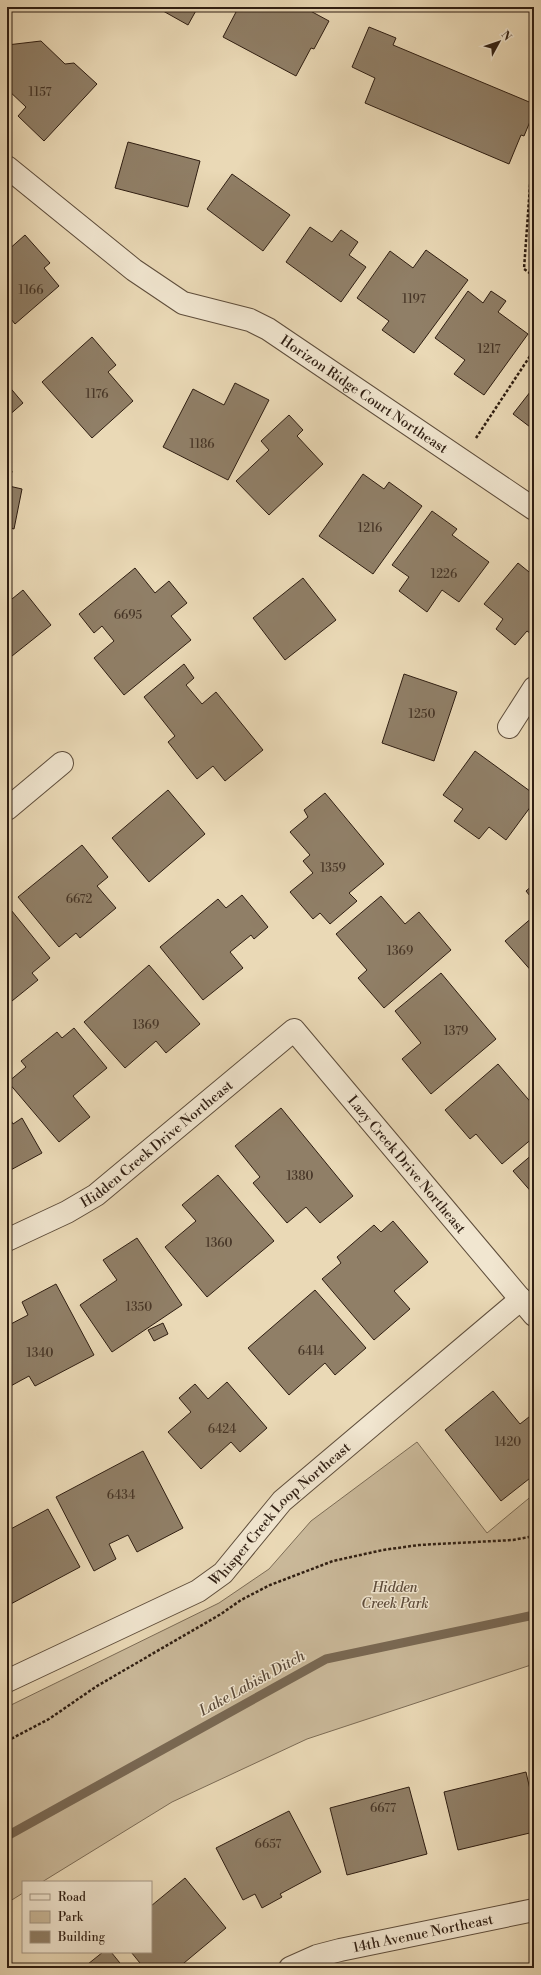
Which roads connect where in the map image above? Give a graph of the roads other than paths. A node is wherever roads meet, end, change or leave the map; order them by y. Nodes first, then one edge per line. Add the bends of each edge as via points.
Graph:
1 (7, 167) edge
2 (534, 509) edge
3 (534, 688) edge
4 (509, 727) dead end
5 (62, 763) dead end
6 (7, 809) edge
7 (294, 1030) joint
8 (7, 1240) edge
9 (527, 1307) edge
10 (7, 1681) edge
11 (534, 1910) edge
12 (290, 1968) edge

1 - 2 street, Horizon Ridge Court Northeast via 134,270 183,303 250,320 268,328
3 - 4 street
5 - 6 street
7 - 8 street, Hidden Creek Drive Northeast via 96,1195 67,1212
7 - 9 street, Lazy Creek Drive Northeast
9 - 10 street, Whisper Creek Loop Northeast via 282,1501 223,1573 198,1591
11 - 12 street, 14th Avenue Northeast via 340,1950 317,1956

